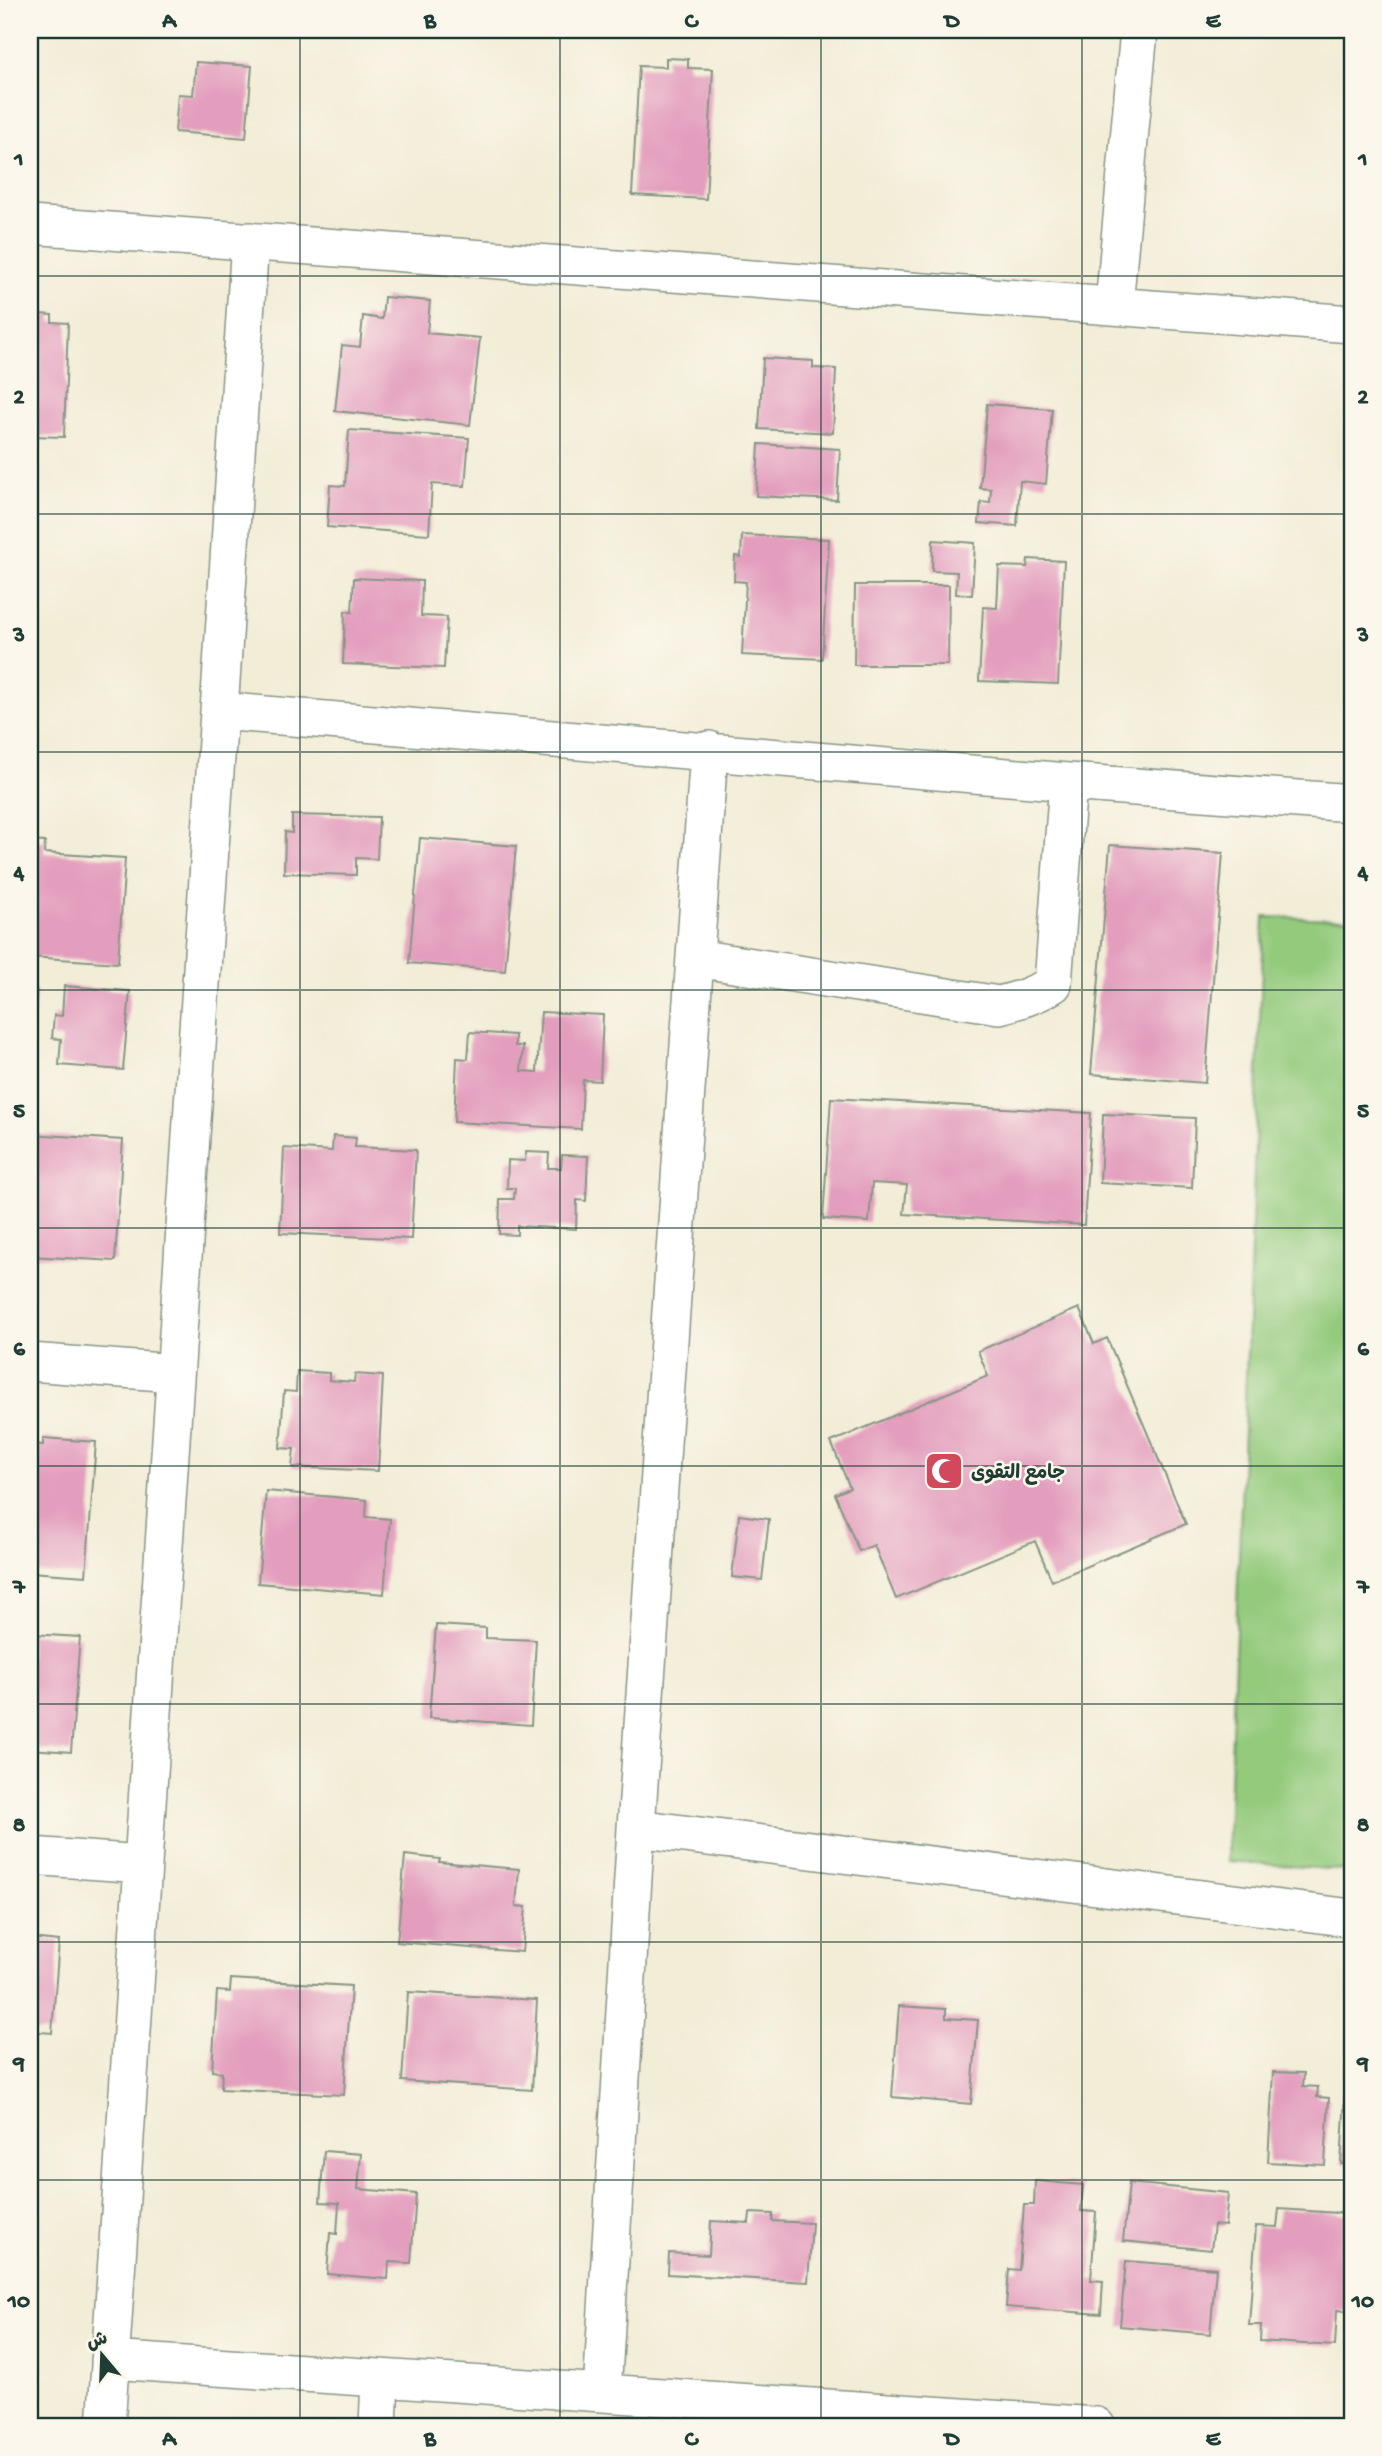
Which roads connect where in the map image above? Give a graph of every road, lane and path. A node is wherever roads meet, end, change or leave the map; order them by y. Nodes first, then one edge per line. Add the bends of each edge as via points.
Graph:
1 (1139, 30) edge
2 (30, 225) edge
3 (250, 241) junction
4 (1114, 306) junction
5 (1352, 324) edge
6 (219, 711) junction
7 (709, 750) junction
8 (1068, 782) junction
9 (1352, 803) edge
10 (695, 958) junction
11 (30, 1362) edge
12 (175, 1373) junction
13 (636, 1828) junction
14 (30, 1856) edge
15 (143, 1864) junction
16 (1352, 1918) edge
17 (110, 2360) junction
18 (380, 2378) junction
19 (602, 2393) junction
20 (106, 2426) edge
21 (378, 2426) edge
22 (1096, 2426) edge

1 - 4 street
2 - 3 street
3 - 4 street
3 - 6 street
4 - 5 street
6 - 7 street
6 - 12 street
7 - 8 street
7 - 10 street
8 - 9 street
8 - 10 street via 1053,984 1034,994 999,1005
10 - 13 street
11 - 12 street
12 - 15 street
13 - 16 street
13 - 19 street
14 - 15 street
15 - 17 street
17 - 18 street
17 - 20 street
18 - 19 street
18 - 21 street
19 - 22 street

